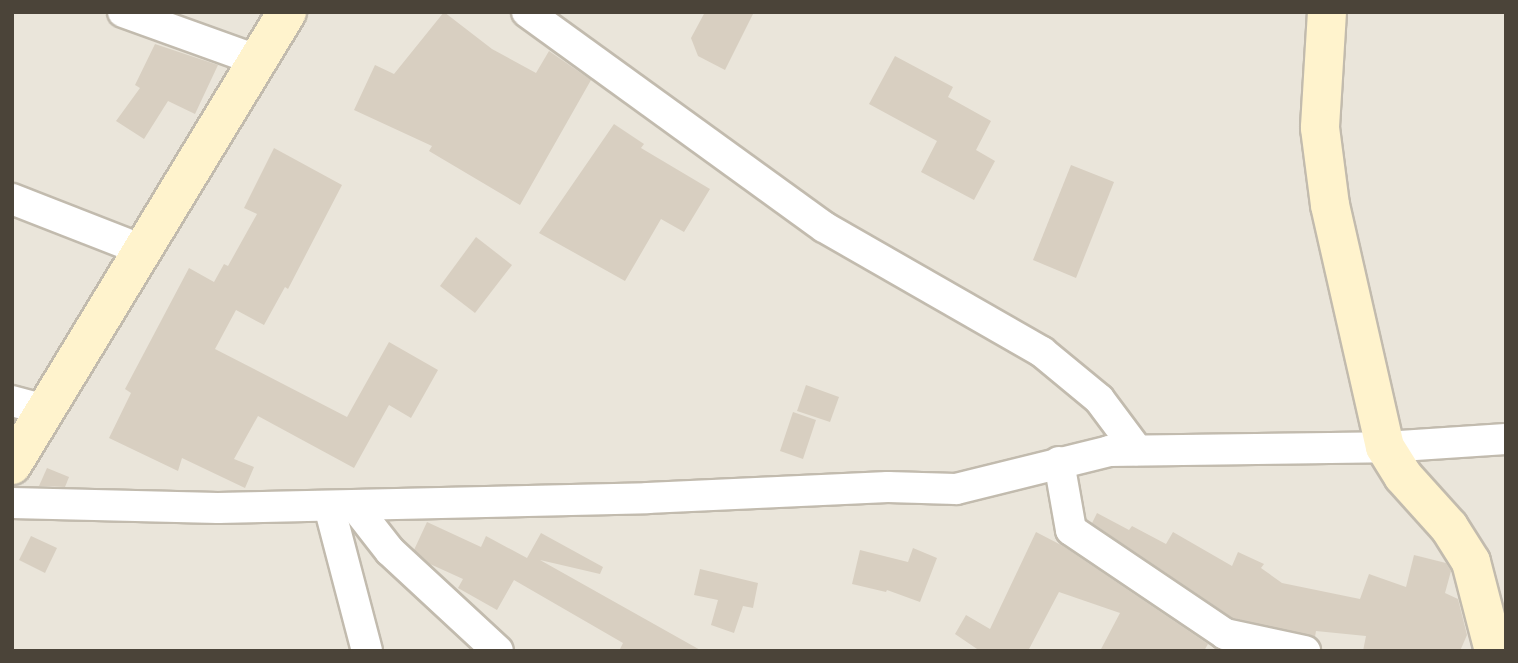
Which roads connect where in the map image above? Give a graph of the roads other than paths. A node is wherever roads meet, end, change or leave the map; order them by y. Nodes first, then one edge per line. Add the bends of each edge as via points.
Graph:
1 (122, 12) edge
2 (286, 12) edge
3 (527, 12) edge
4 (1327, 12) edge
5 (259, 61) junction
6 (12, 199) edge
7 (143, 250) junction
8 (29, 406) edge
9 (1506, 439) edge
10 (1385, 447) junction
11 (1137, 450) junction
12 (1059, 462) junction
13 (12, 465) edge
14 (12, 503) edge
15 (341, 505) junction
16 (1219, 643) edge
17 (367, 651) edge
18 (498, 651) edge
19 (1305, 651) edge
20 (1494, 651) edge

1 - 5 street
2 - 5 street
3 - 11 street via 824,227 1042,352 1098,399
4 - 10 street via 1320,128 1329,205
5 - 7 street
6 - 7 street
7 - 8 street
8 - 13 street
9 - 10 street
10 - 11 street
10 - 20 street via 1472,562
11 - 12 street
12 - 15 street via 956,489 888,487
12 - 16 street via 1072,530
14 - 15 street via 218,508
15 - 17 street
15 - 18 street
16 - 19 street

